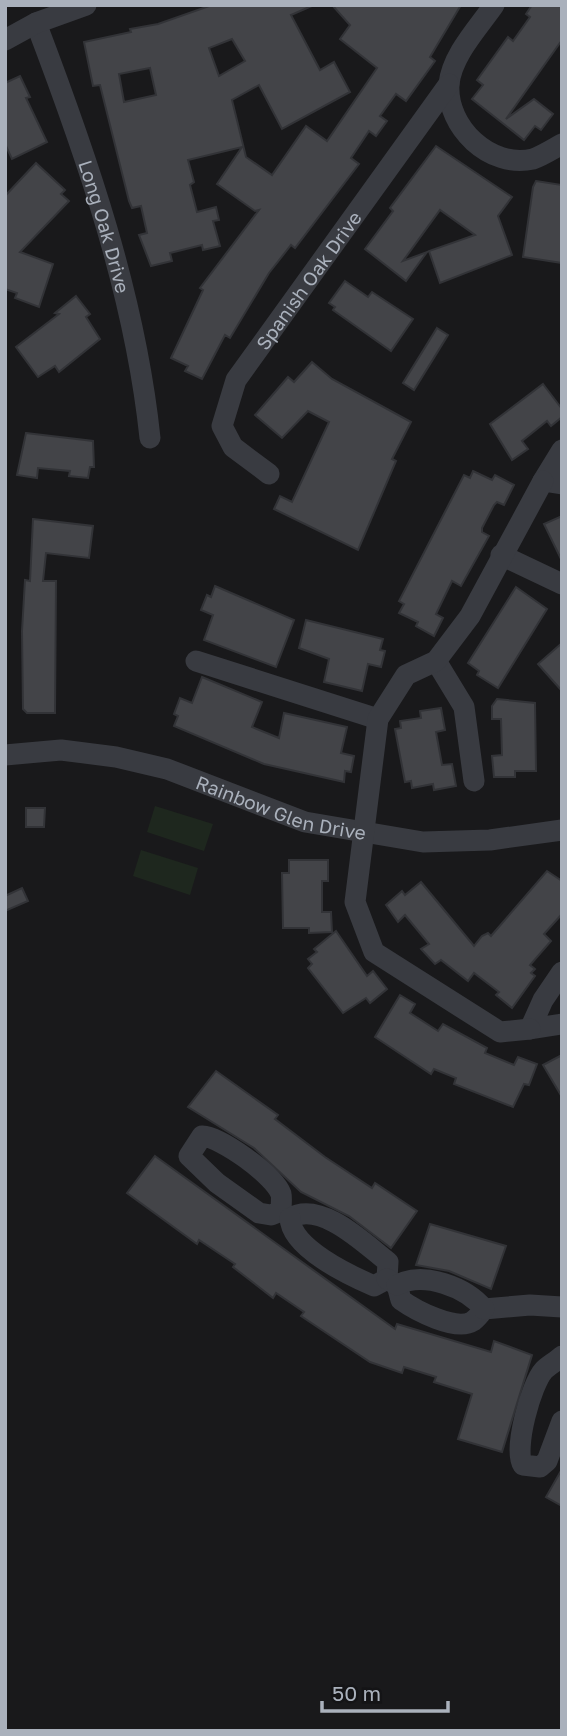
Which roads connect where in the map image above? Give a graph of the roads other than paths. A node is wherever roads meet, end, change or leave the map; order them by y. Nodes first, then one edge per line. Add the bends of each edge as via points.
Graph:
1 (86, 5) edge
2 (494, 5) edge
3 (36, 23) junction
4 (5, 40) edge
5 (449, 84) junction
6 (562, 144) edge
7 (150, 438) dead end
8 (562, 450) edge
9 (269, 474) dead end
10 (552, 483) edge
11 (501, 555) junction
12 (562, 584) edge
13 (196, 661) dead end
14 (436, 661) junction
15 (378, 719) junction
16 (5, 755) edge
17 (474, 781) dead end
18 (562, 830) edge
19 (361, 832) junction
20 (562, 972) edge
21 (562, 1024) edge
22 (530, 1030) junction
23 (392, 1282) junction
24 (562, 1307) edge
25 (484, 1309) junction
26 (562, 1357) edge
27 (562, 1421) edge

1 - 3 street
2 - 5 street, Spanish Oak Drive via 459,55
3 - 4 street
3 - 7 street, Long Oak Drive via 105,219 145,393
5 - 6 street via 456,121 475,144 502,159 533,159
5 - 9 street, Spanish Oak Drive via 236,380 222,426 233,447
8 - 10 street
10 - 11 street
11 - 12 street
11 - 14 street via 471,616
13 - 15 street
14 - 15 street via 406,675
14 - 17 street via 464,707
15 - 19 street
16 - 19 street, Rainbow Glen Drive via 61,750 116,757 167,769 304,822
18 - 19 street, Rainbow Glen Drive via 490,840 423,842
19 - 22 street via 355,902 374,952 500,1032
20 - 22 street via 542,1000
21 - 22 street
23 - 23 street via 388,1262 329,1219 308,1213 286,1214 290,1228 319,1257 374,1286
23 - 25 street via 410,1278 432,1281 462,1290
23 - 25 street via 401,1300 412,1308 459,1325 471,1323
24 - 25 street
26 - 27 street via 544,1370 536,1385 519,1441 523,1465 540,1467 547,1461

